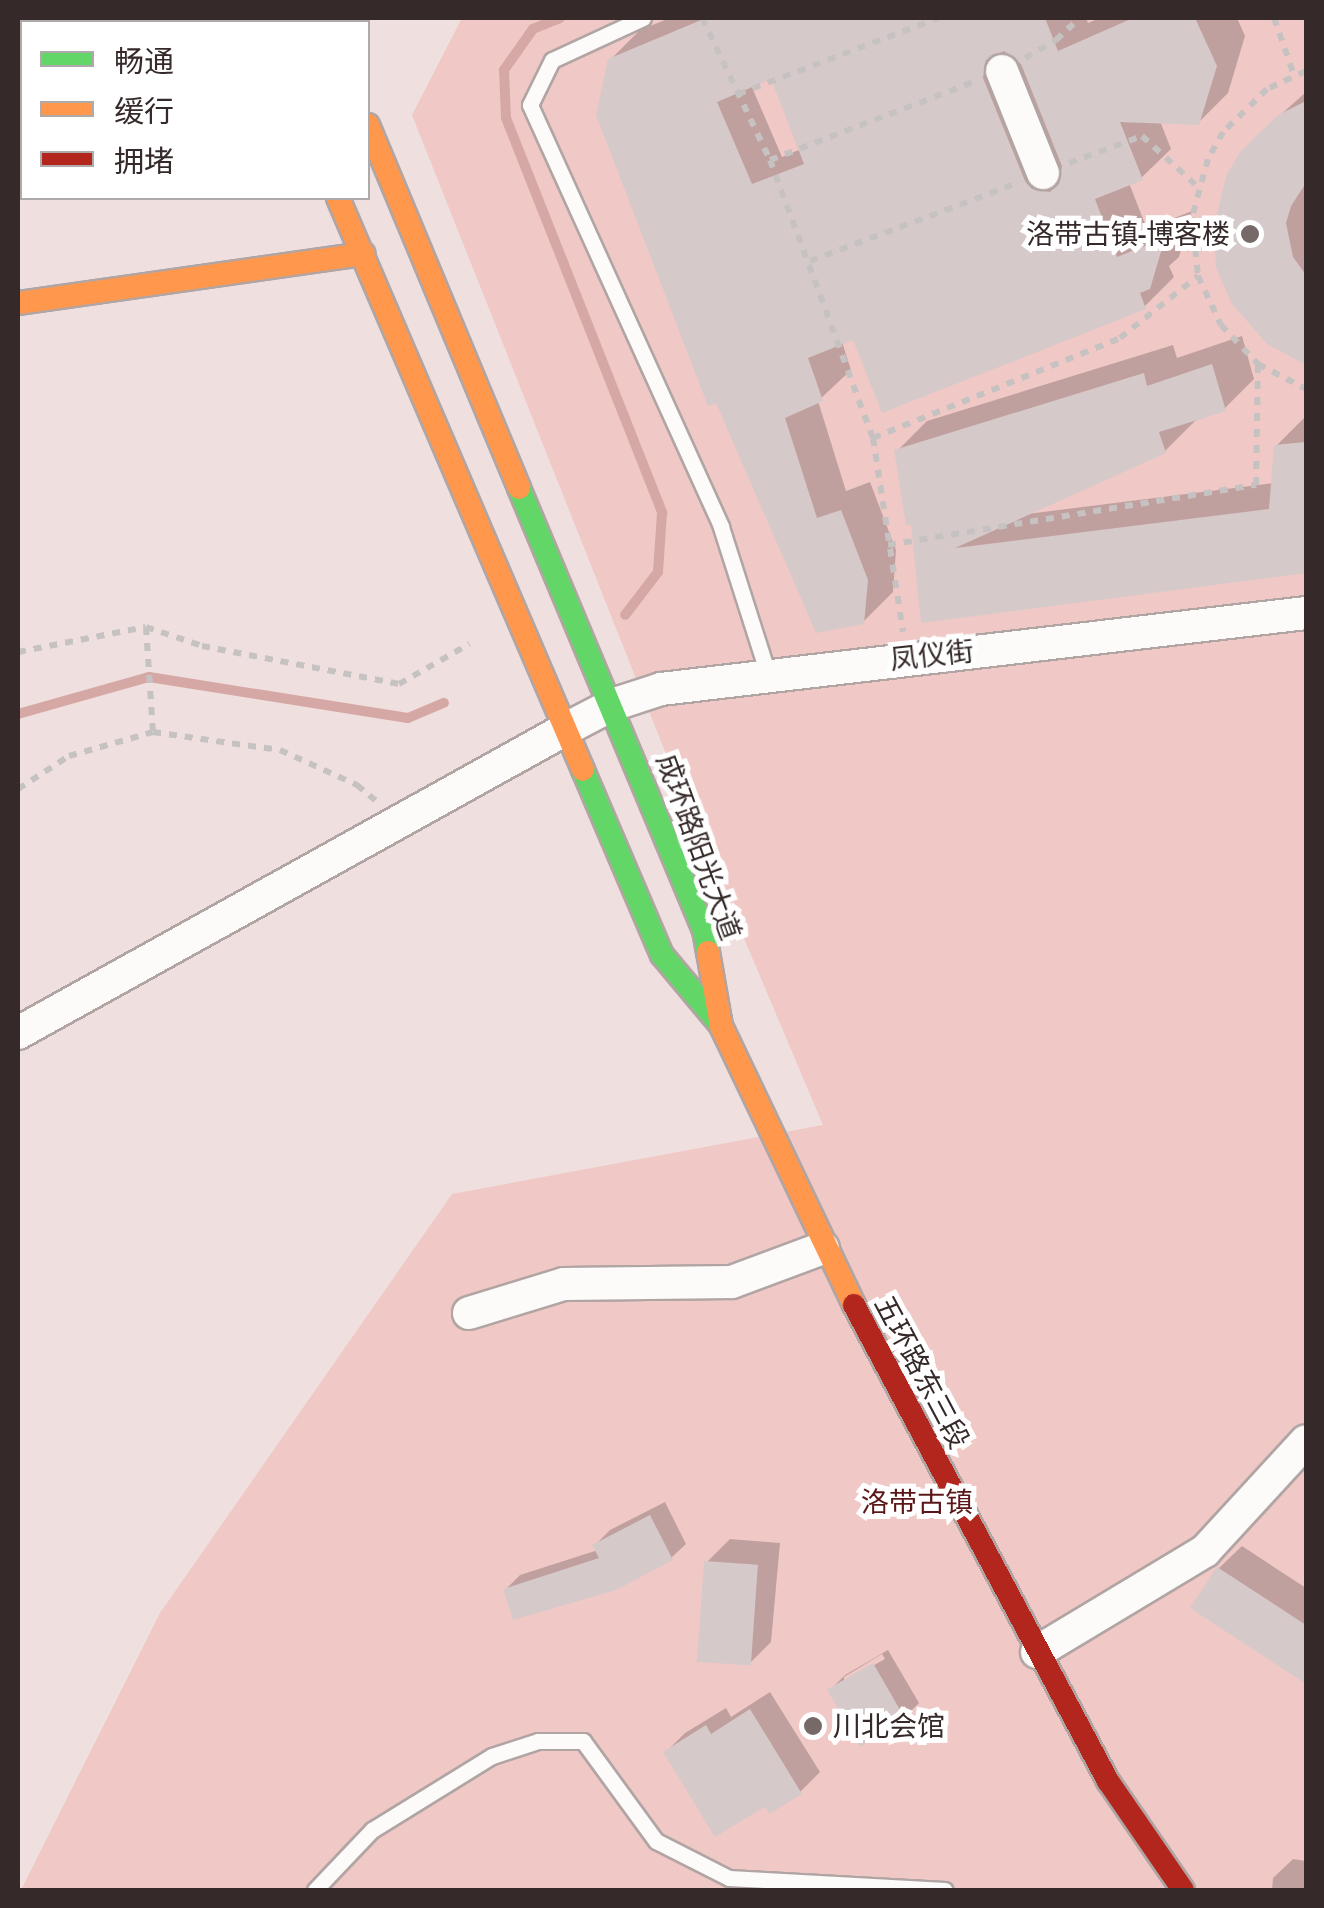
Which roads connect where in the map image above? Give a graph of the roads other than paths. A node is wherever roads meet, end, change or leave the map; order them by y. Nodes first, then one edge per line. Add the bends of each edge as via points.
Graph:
1 (643, 18) edge
2 (1002, 70) road end
3 (370, 131) edge
4 (1043, 173) road end
5 (339, 200) edge
6 (364, 254) junction
7 (18, 303) edge
8 (1306, 613) edge
9 (768, 674) junction
10 (612, 706) junction
11 (566, 729) junction
12 (721, 1026) junction
13 (18, 1033) edge
14 (822, 1248) junction
15 (469, 1312) dead end
16 (1306, 1441) edge
17 (1037, 1652) junction
18 (315, 1890) edge
19 (945, 1890) edge
20 (1182, 1890) edge

1 - 9 lane via 552,60 530,105 721,527
2 - 4 street
3 - 10 main road, 成环路阳光大道
5 - 6 main road
6 - 7 main road
6 - 11 main road
8 - 9 street, 凤仪街
9 - 10 street, 凤仪街 via 661,689
10 - 11 street, 凤仪街
10 - 12 main road, 成环路阳光大道 via 704,930
11 - 12 main road via 662,955
11 - 13 street, 凤仪街
12 - 14 main road, 五环路东三段
14 - 15 street via 732,1282 564,1284
14 - 17 main road, 五环路东三段
16 - 17 street via 1205,1550
17 - 20 main road, 五环路东三段 via 1108,1781
18 - 19 lane via 372,1830 492,1756 538,1741 583,1741 656,1840 729,1878

